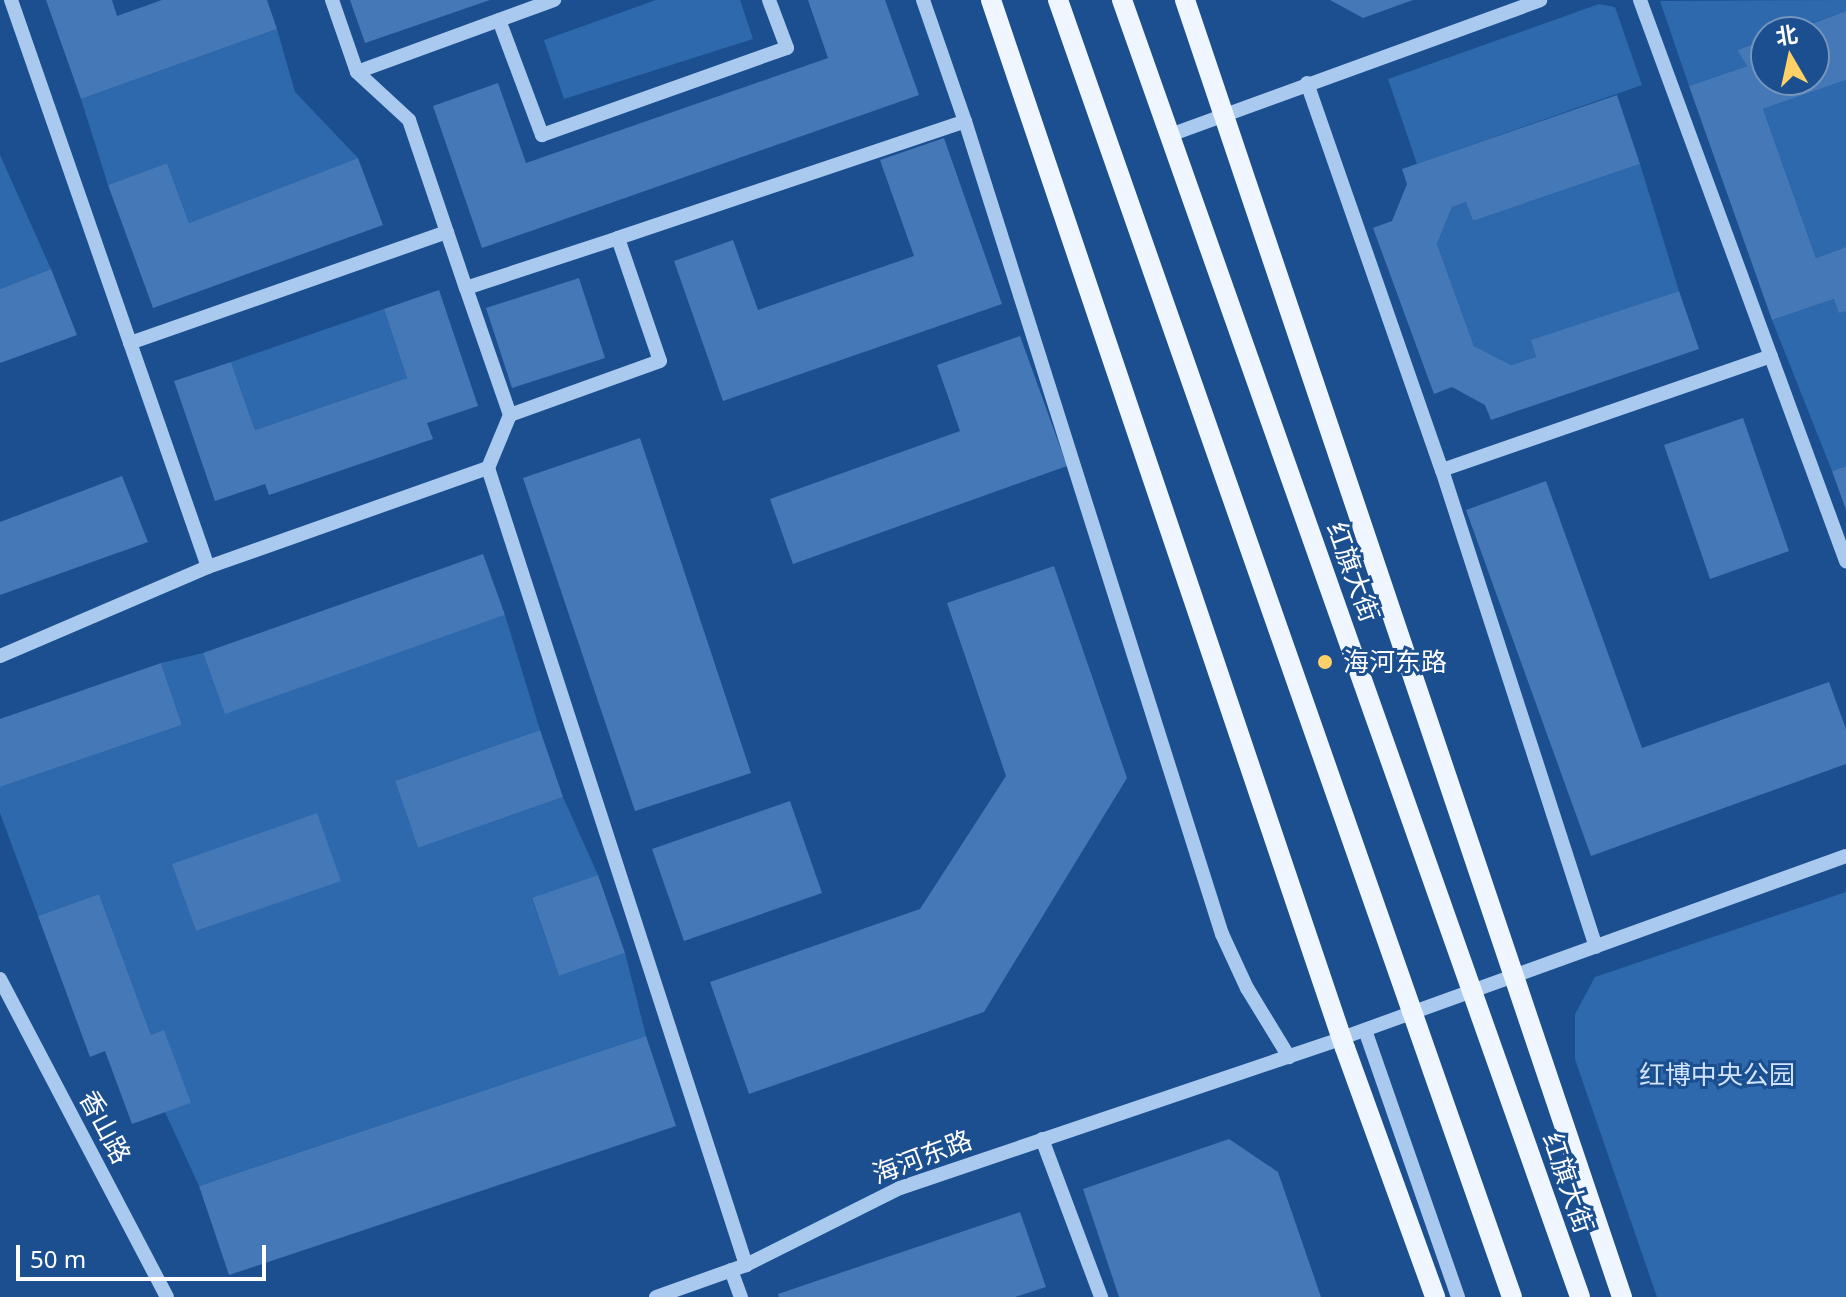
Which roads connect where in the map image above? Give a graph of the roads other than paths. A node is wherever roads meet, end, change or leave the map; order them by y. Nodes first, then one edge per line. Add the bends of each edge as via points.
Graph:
1 (11, 0) edge
2 (332, 0) edge
3 (554, 0) edge
4 (769, 0) edge
5 (923, 0) edge
6 (991, 0) edge
7 (1058, 0) edge
8 (1122, 0) edge
9 (1185, 0) edge
10 (1540, 0) edge
11 (1640, 0) edge
12 (499, 20) junction
13 (357, 72) junction
14 (1307, 83) junction
15 (1224, 113) junction
16 (965, 121) junction
17 (1170, 135) junction
18 (447, 232) junction
19 (618, 238) junction
20 (466, 288) junction
21 (130, 343) junction
22 (1771, 356) junction
23 (510, 415) junction
24 (488, 468) junction
25 (1442, 470) junction
26 (1846, 561) edge
27 (208, 567) junction
28 (0, 656) edge
29 (1846, 856) edge
30 (1596, 947) junction
31 (1512, 977) junction
32 (0, 979) edge
33 (1474, 990) junction
34 (1415, 1012) junction
35 (1365, 1030) junction
36 (1342, 1038) junction
37 (1289, 1057) junction
38 (1042, 1139) junction
39 (746, 1265) junction
40 (731, 1270) junction
41 (167, 1297) edge
42 (656, 1297) edge
43 (741, 1297) edge
44 (1101, 1297) edge
45 (1435, 1297) edge
46 (1458, 1297) edge
47 (1512, 1297) edge
48 (1580, 1297) edge
49 (1622, 1297) edge

1 - 21 street
2 - 13 street
3 - 12 street
4 - 12 street via 787,48 542,135
5 - 16 street
6 - 36 main road
7 - 34 main road
8 - 17 main road, 红旗大街
9 - 15 main road, 红旗大街
10 - 14 street
11 - 22 street
12 - 13 street
13 - 18 street via 409,120
14 - 15 street
14 - 25 street
15 - 17 street
15 - 31 main road, 红旗大街
16 - 19 street
16 - 37 street via 1222,934
17 - 33 main road, 红旗大街
18 - 20 street
18 - 21 street
19 - 20 street
19 - 23 street via 660,361
20 - 23 street
21 - 27 street
22 - 25 street
22 - 26 street
23 - 24 street
24 - 27 street
24 - 39 street
25 - 30 street
27 - 28 street
29 - 30 street, 海河东路
30 - 31 street, 海河东路
31 - 33 street, 海河东路
31 - 49 main road, 红旗大街
32 - 41 street, 香山路
33 - 34 street, 海河东路
33 - 48 main road, 红旗大街
34 - 35 street, 海河东路
34 - 47 main road
35 - 36 street, 海河东路
35 - 46 street
36 - 37 street, 海河东路
36 - 45 main road
37 - 38 street, 海河东路
38 - 39 street, 海河东路 via 900,1188
38 - 44 street
39 - 40 street, 海河东路
40 - 42 street, 海河东路
40 - 43 street

